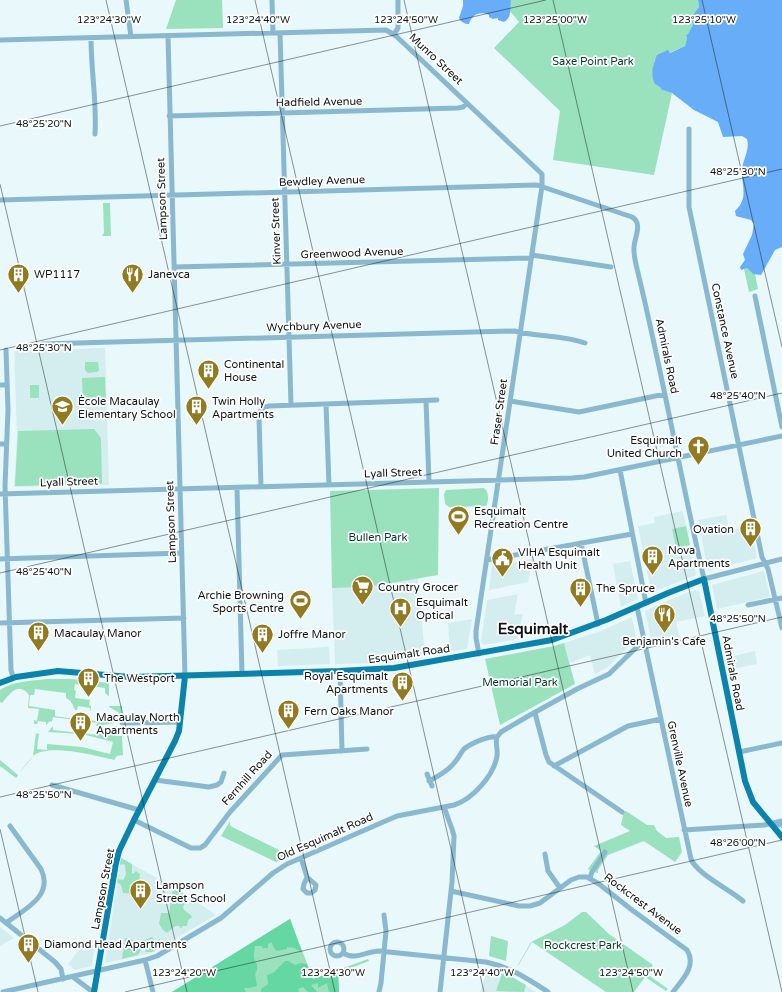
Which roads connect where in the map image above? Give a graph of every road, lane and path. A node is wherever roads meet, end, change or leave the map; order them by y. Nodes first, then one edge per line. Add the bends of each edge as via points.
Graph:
1 (126, 0) edge
2 (272, 0) edge
3 (398, 0) edge
4 (273, 33) junction
5 (280, 33) junction
6 (394, 34) junction
7 (168, 36) junction
8 (131, 37) junction
9 (91, 38) junction
10 (0, 40) edge
11 (467, 103) junction
12 (282, 113) junction
13 (169, 116) junction
14 (689, 129) dead end
15 (95, 134) dead end
16 (542, 174) joint
17 (542, 186) junction
18 (285, 192) junction
19 (172, 195) junction
20 (0, 200) edge
21 (637, 221) joint
22 (532, 256) junction
23 (287, 264) junction
24 (174, 267) junction
25 (611, 267) dead end
26 (755, 296) dead end
27 (520, 332) junction
28 (289, 337) junction
29 (176, 340) junction
30 (585, 343) dead end
31 (42, 344) dead end
32 (6, 350) dead end
33 (0, 385) edge
34 (7, 385) junction
35 (665, 394) junction
36 (438, 400) dead end
37 (426, 401) junction
38 (510, 401) junction
39 (326, 404) junction
40 (291, 405) junction
41 (782, 427) edge
42 (782, 436) edge
43 (0, 444) edge
44 (6, 444) junction
45 (738, 445) junction
46 (678, 458) junction
47 (620, 470) junction
48 (498, 480) junction
49 (428, 482) junction
50 (328, 485) junction
51 (261, 487) junction
52 (237, 488) junction
53 (180, 489) junction
54 (3, 494) edge
55 (632, 534) junction
56 (581, 543) junction
57 (182, 554) junction
58 (8, 558) junction
59 (0, 559) edge
60 (782, 559) edge
61 (487, 560) junction
62 (765, 563) junction
63 (704, 579) junction
64 (782, 598) edge
65 (775, 599) junction
66 (646, 603) junction
67 (748, 605) dead end
68 (637, 607) junction
69 (184, 618) junction
70 (0, 623) edge
71 (10, 623) junction
72 (598, 624) junction
73 (782, 628) edge
74 (644, 640) junction
75 (479, 654) junction
76 (340, 671) junction
77 (242, 674) junction
78 (185, 676) junction
79 (13, 677) junction
80 (0, 683) edge
81 (535, 713) junction
82 (661, 720) junction
83 (180, 722) junction
84 (122, 723) dead end
85 (497, 737) junction
86 (782, 743) edge
87 (367, 749) dead end
88 (342, 751) junction
89 (739, 752) junction
90 (554, 766) junction
91 (224, 773) dead end
92 (427, 774) dead end
93 (155, 780) junction
94 (52, 785) dead end
95 (444, 807) junction
96 (139, 810) junction
97 (622, 812) dead end
98 (134, 820) junction
99 (782, 821) edge
100 (770, 824) junction
101 (782, 825) edge
102 (10, 826) dead end
103 (684, 830) junction
104 (782, 837) edge
105 (606, 852) dead end
106 (545, 854) dead end
107 (301, 858) junction
108 (307, 878) dead end
109 (590, 878) junction
110 (560, 888) junction
111 (451, 891) junction
112 (743, 902) dead end
113 (384, 915) dead end
114 (0, 918) edge
115 (6, 923) junction
116 (384, 951) junction
117 (343, 953) dead end
118 (444, 958) junction
119 (145, 960) junction
120 (98, 971) junction
121 (73, 977) junction
122 (63, 979) junction
123 (3, 992) edge
124 (93, 992) edge
125 (153, 992) edge
126 (379, 992) edge
127 (440, 992) edge
128 (548, 992) edge
129 (673, 992) edge

1 - 8 street
2 - 4 street
3 - 6 street via 398,28
4 - 5 street, Munro Street
4 - 7 street, Munro Street
5 - 6 street, Munro Street via 381,30
5 - 12 street, Kinver Street
6 - 11 street, Munro Street
7 - 8 street, Munro Street
7 - 13 street, Lampson Street
8 - 9 street, Munro Street
9 - 10 street, Munro Street
9 - 15 street
11 - 12 street, Hadfield Avenue via 458,108
11 - 16 street, Munro Street
12 - 13 street, Hadfield Avenue
12 - 18 street, Kinver Street
13 - 19 street, Lampson Street
14 - 45 street, Constance Avenue via 689,206
16 - 17 street, Fraser Street
17 - 18 street, Bewdley Avenue
17 - 21 street, Bewdley Avenue via 632,217
17 - 22 street, Fraser Street
18 - 19 street, Bewdley Avenue
18 - 23 street, Kinver Street
19 - 20 street, Bewdley Avenue
19 - 24 street, Lampson Street
21 - 35 street, Admirals Road via 634,255
22 - 23 street, Greenwood Avenue
22 - 25 street, Greenwood Avenue
22 - 27 street, Fraser Street
23 - 24 street, Greenwood Avenue
23 - 28 street, Kinver Street
24 - 29 street, Lampson Street
26 - 41 street
27 - 28 street, Wychbury Avenue
27 - 30 street, Wychbury Avenue via 571,338
27 - 38 street, Fraser Street
28 - 29 street, Wychbury Avenue
28 - 40 street, Kinver Street
29 - 31 street, Wychbury Avenue
29 - 53 street, Lampson Street
32 - 34 street
33 - 34 street
34 - 44 street
35 - 38 street via 579,412
35 - 46 street, Admirals Road
36 - 37 street
37 - 39 street
37 - 49 street
38 - 48 street, Fraser Street
39 - 40 street
39 - 50 street
40 - 51 street via 269,406 262,409 259,417
42 - 45 street, Lyall Street
43 - 44 street
44 - 54 street
45 - 46 street, Lyall Street
45 - 62 street, Constance Avenue
46 - 47 street, Lyall Street
46 - 63 street, Admirals Road
47 - 48 street, Lyall Street via 572,478
47 - 55 street
48 - 49 street, Lyall Street
48 - 61 street, Fraser Street
49 - 50 street, Lyall Street
50 - 51 street, Lyall Street
51 - 52 street, Lyall Street
52 - 53 street, Lyall Street
52 - 77 street
53 - 54 street, Lyall Street
53 - 57 street, Lampson Street
54 - 58 street
55 - 56 street
55 - 66 street
56 - 61 street
56 - 72 street
57 - 58 street
57 - 69 street, Lampson Street
58 - 59 street
58 - 71 street
60 - 62 street, Esquimalt Road
61 - 75 street, Fraser Street via 476,634
62 - 63 street, Esquimalt Road
62 - 65 street, Constance Avenue
63 - 66 main road, Esquimalt Road
63 - 89 main road, Admirals Road
64 - 65 street
65 - 67 street
65 - 73 street, Constance Avenue
66 - 68 main road, Esquimalt Road
68 - 72 main road, Esquimalt Road
68 - 74 street, Grenville Avenue
69 - 71 street
69 - 78 street, Lampson Street
70 - 71 street
71 - 79 street
72 - 75 main road, Esquimalt Road via 552,640
74 - 81 street via 609,674
74 - 82 street, Grenville Avenue
75 - 76 main road, Esquimalt Road via 389,669
76 - 77 main road, Esquimalt Road
76 - 88 street
77 - 78 main road, Esquimalt Road
78 - 79 main road, Esquimalt Road via 123,677 63,671
78 - 83 main road, Lampson Street
79 - 80 main road, Esquimalt Road
81 - 85 street via 501,732
81 - 90 street via 546,755
82 - 90 street via 628,726
82 - 103 street, Grenville Avenue
83 - 84 street
83 - 93 main road, Lampson Street via 175,741
85 - 92 street via 488,737 467,747 453,764 431,783
85 - 95 street, Old Esquimalt Road via 496,760 486,780 463,801
86 - 89 street
87 - 88 street, Fernhill Road
88 - 98 street, Fernhill Road via 282,755 200,848 191,848
89 - 100 main road, Admirals Road via 749,793 756,807
90 - 97 street
91 - 93 street via 221,782 212,786
93 - 96 main road, Lampson Street
94 - 96 street
95 - 107 street, Old Esquimalt Road via 396,817
95 - 111 street via 453,832
96 - 98 main road, Lampson Street
98 - 120 main road, Lampson Street via 116,863
99 - 100 street
100 - 101 street
100 - 103 street
100 - 104 main road, Admirals Road
102 - 115 street via 41,869 45,886 34,902
103 - 112 street, Grenville Avenue via 695,866
105 - 109 street
106 - 110 street via 548,871
107 - 108 street
107 - 119 street, Old Esquimalt Road via 276,870 221,918 161,954
109 - 110 street, Rockcrest Avenue via 576,878
109 - 129 street, Rockcrest Avenue via 687,950 691,958 690,967
110 - 111 street, Rockcrest Avenue via 540,903 524,906
111 - 118 street
113 - 116 street
114 - 115 street
115 - 122 street via 55,962 61,969
116 - 117 street via 372,951 355,957
116 - 118 street
116 - 126 street
118 - 127 street
118 - 128 street via 480,961 500,966 522,975
119 - 120 street, Old Esquimalt Road
119 - 125 street
120 - 121 street, Old Esquimalt Road
120 - 124 main road, Lampson Street
121 - 122 street, Old Esquimalt Road
121 - 124 street
122 - 123 street, Old Esquimalt Road

